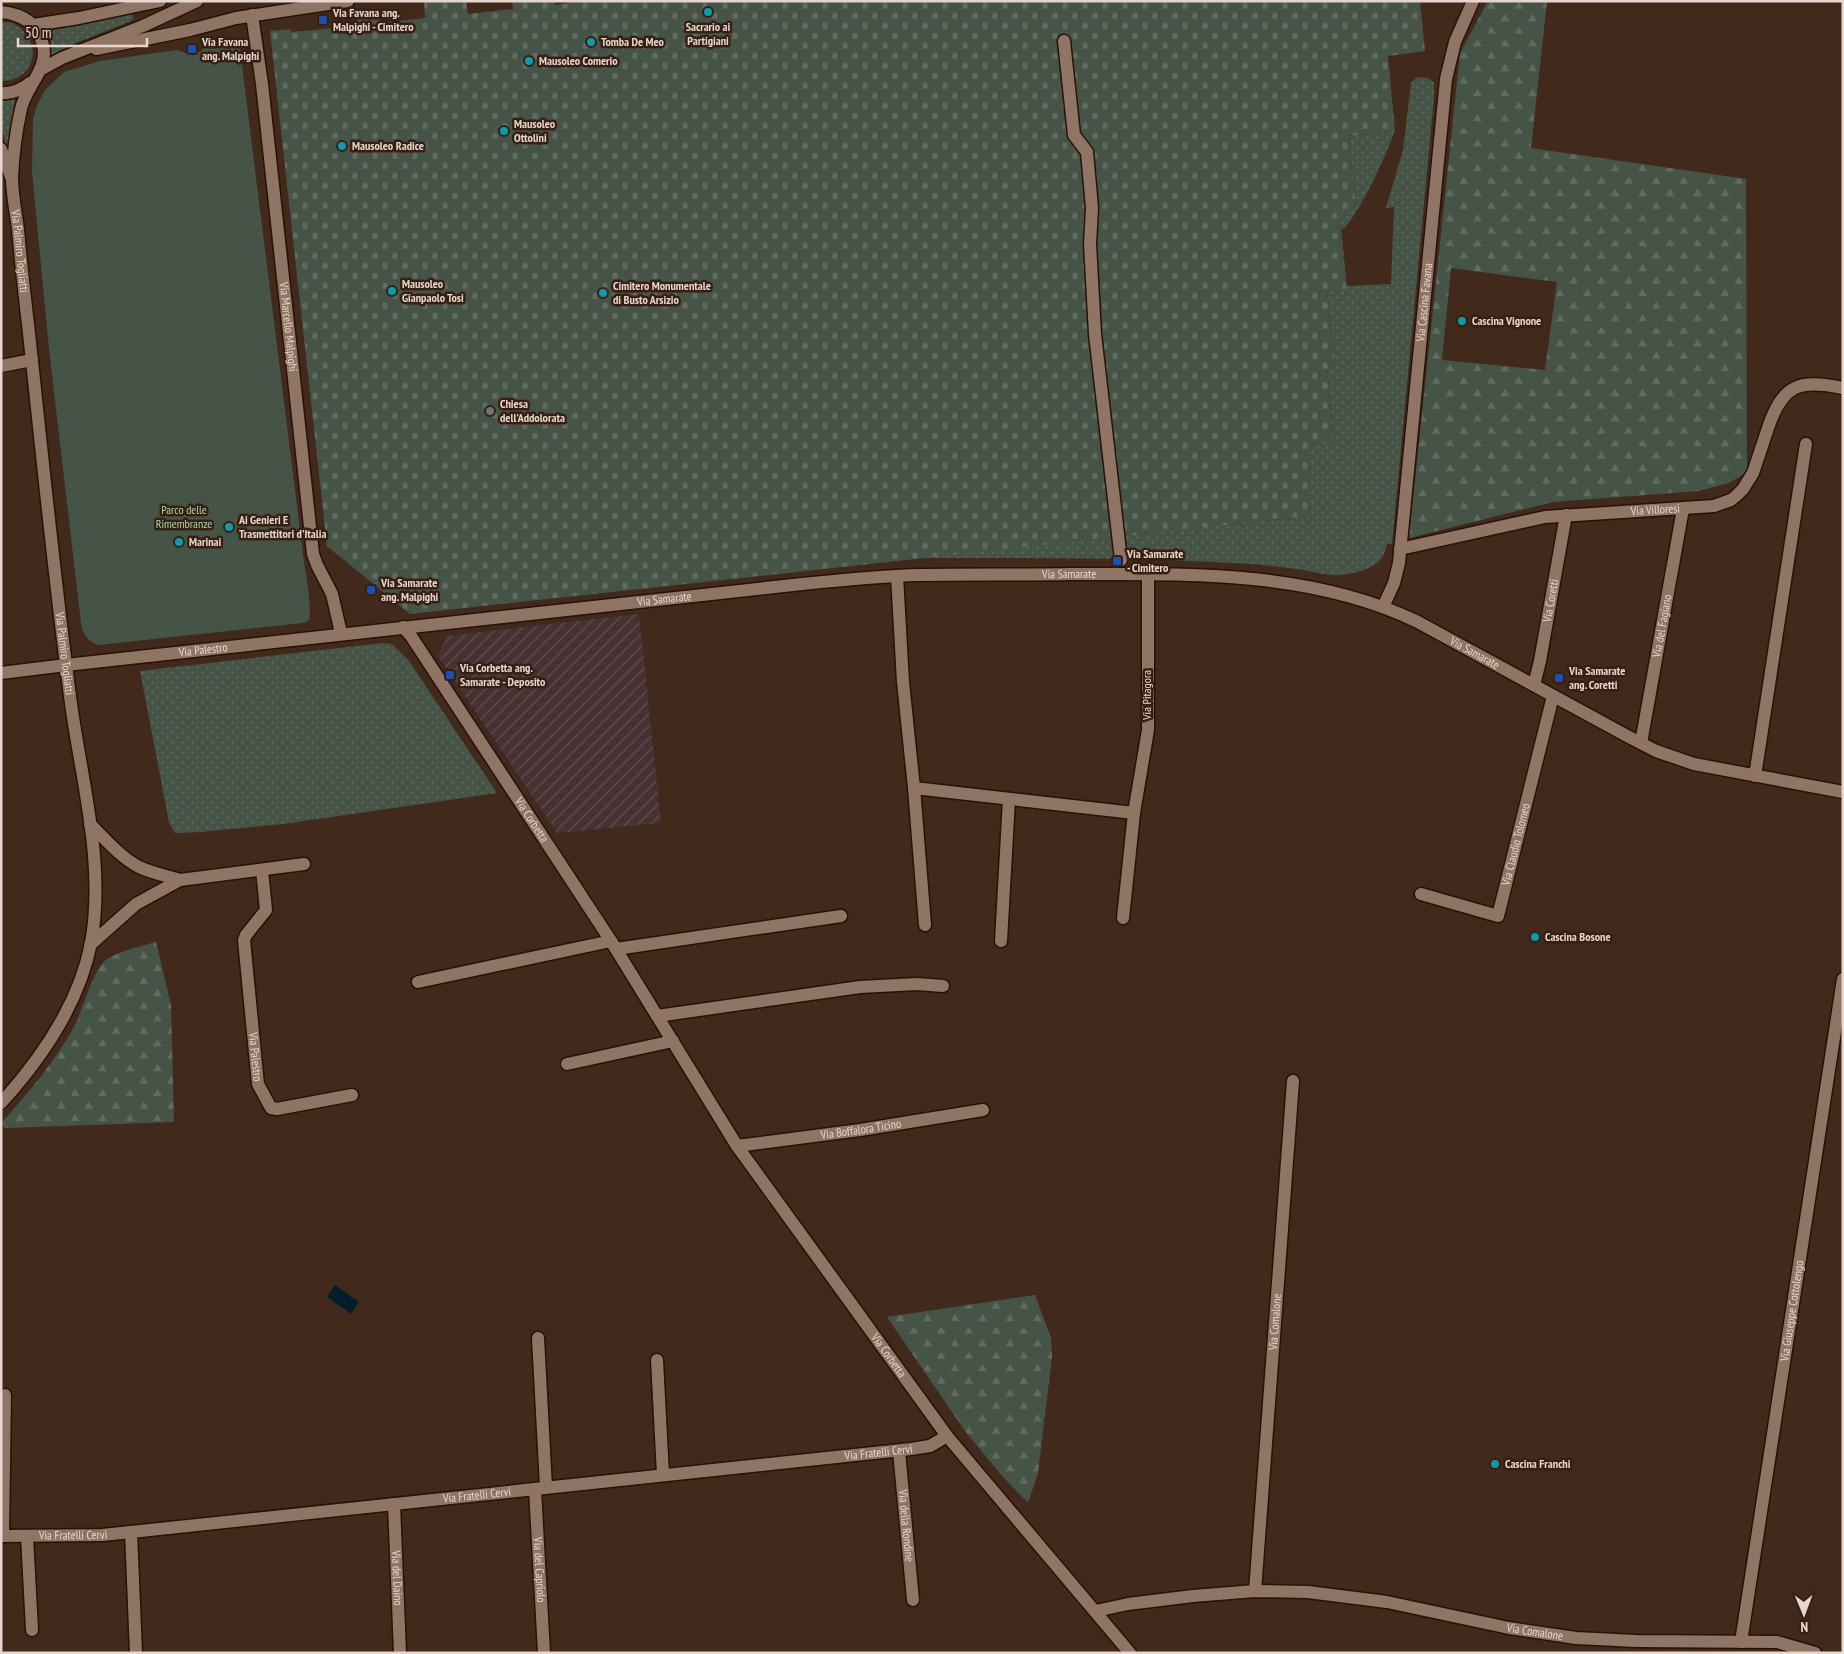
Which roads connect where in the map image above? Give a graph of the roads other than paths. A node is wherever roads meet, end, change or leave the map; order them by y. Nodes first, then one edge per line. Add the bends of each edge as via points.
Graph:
1 (160, 1) edge
2 (197, 1) edge
3 (348, 1) edge
4 (1473, 1) edge
5 (1, 12) edge
6 (252, 15) junction
7 (33, 25) junction
8 (1064, 42) dead end
9 (73, 53) junction
10 (40, 70) junction
11 (32, 82) junction
12 (1, 94) edge
13 (1, 149) edge
14 (12, 180) junction
15 (32, 360) junction
16 (1, 366) edge
17 (1843, 388) edge
18 (1806, 444) dead end
19 (1683, 509) junction
20 (1566, 515) junction
21 (1400, 549) junction
22 (1121, 560) dead end
23 (1148, 575) junction
24 (896, 576) junction
25 (1383, 607) junction
26 (404, 627) junction
27 (341, 633) junction
28 (66, 665) junction
29 (1, 672) edge
30 (1534, 685) junction
31 (1553, 696) junction
32 (1641, 743) junction
33 (1754, 776) junction
34 (914, 788) junction
35 (1843, 792) edge
36 (1009, 799) junction
37 (1134, 813) junction
38 (90, 824) junction
39 (304, 864) dead end
40 (262, 870) junction
41 (180, 880) junction
42 (1421, 894) dead end
43 (841, 916) dead end
44 (1123, 918) dead end
45 (925, 925) dead end
46 (1000, 940) dead end
47 (90, 945) junction
48 (614, 945) junction
49 (1843, 979) edge
50 (418, 982) dead end
51 (944, 986) dead end
52 (657, 1016) junction
53 (673, 1041) junction
54 (567, 1064) dead end
55 (1293, 1081) dead end
56 (352, 1095) dead end
57 (1, 1103) edge
58 (983, 1110) dead end
59 (737, 1146) junction
60 (538, 1338) dead end
61 (657, 1360) dead end
62 (5, 1395) dead end
63 (947, 1436) junction
64 (899, 1451) junction
65 (663, 1475) junction
66 (541, 1488) junction
67 (394, 1504) junction
68 (131, 1532) junction
69 (2, 1536) edge
70 (26, 1536) junction
71 (1255, 1591) junction
72 (913, 1600) dead end
73 (1096, 1611) junction
74 (32, 1630) dead end
75 (1741, 1642) junction
76 (136, 1653) edge
77 (400, 1653) edge
78 (544, 1653) edge
79 (1130, 1653) edge
80 (1815, 1653) edge

1 - 7 street
2 - 9 street
3 - 6 street
4 - 21 street, Via Cascina Favana via 1455,42 1446,79
5 - 7 street via 18,14
6 - 9 street
6 - 27 street, Via Marcello Malpighi via 313,554 332,594
7 - 10 street via 44,48
8 - 22 street via 1074,135 1087,152 1092,208 1090,244 1095,334
9 - 10 street
10 - 11 street
11 - 12 street via 21,90
11 - 14 street via 21,109
13 - 14 street
14 - 15 street, Via Palmiro Togliatti
15 - 16 street
15 - 28 street, Via Palmiro Togliatti
17 - 19 street, Via Villoresi via 1810,384 1789,392 1776,407 1753,473 1743,489 1723,504
18 - 33 street
19 - 20 street, Via Villoresi
19 - 32 street, Via del Fagiano
20 - 21 street, Via Villoresi
20 - 30 street, Via Coretti
21 - 25 street, Via Cascina Favana via 1396,576
23 - 24 street, Via Samarate
23 - 25 street, Via Samarate via 1218,577 1300,585 1344,594
23 - 37 street, Via Pitagora via 1148,730
24 - 26 street, Via Samarate
24 - 34 street
25 - 30 street, Via Samarate via 1416,621
26 - 27 street, Via Palestro
26 - 48 street, Via Corbetta
27 - 28 street, Via Palestro
28 - 29 street, Via Palestro
28 - 38 street, Via Palmiro Togliatti
30 - 31 street, Via Samarate
31 - 32 street, Via Samarate
31 - 42 street, Via Claudio Tolomeo via 1498,916
32 - 33 street, Via Samarate via 1682,760
33 - 35 street, Via Samarate
34 - 36 street
34 - 45 street
36 - 37 street
36 - 46 street
37 - 44 street, Via Pitagora
38 - 41 street via 133,863
38 - 47 street, Via Palmiro Togliatti via 96,892
39 - 40 street
40 - 41 street
40 - 56 street, Via Palestro via 266,910 244,940 258,1084 271,1108 277,1109
41 - 47 street via 136,904
43 - 48 street
47 - 57 street, Via Palmiro Togliatti via 61,1022 37,1061
48 - 50 street
48 - 52 street, Via Corbetta
49 - 75 street, Via Giuseppe Cottolengo
51 - 52 street via 860,987
52 - 53 street, Via Corbetta
53 - 54 street
53 - 59 street, Via Corbetta
55 - 71 street, Via Comalone
58 - 59 street, Via Boffalora Ticino
59 - 63 street, Via Corbetta
60 - 66 street, Via del Capriolo
61 - 65 street
62 - 69 street
63 - 64 street, Via Fratelli Cervi via 930,1446
63 - 73 street, Via Corbetta
64 - 65 street, Via Fratelli Cervi
64 - 72 street, Via della Rondine
65 - 66 street, Via Fratelli Cervi
66 - 67 street, Via Fratelli Cervi
66 - 78 street, Via del Capriolo
67 - 68 street, Via Fratelli Cervi
67 - 77 street, Via del Daino
68 - 70 street, Via Fratelli Cervi
68 - 76 street
69 - 70 street, Via Fratelli Cervi
70 - 74 street
71 - 73 street, Via Comalone via 1128,1604
71 - 75 street, Via Comalone via 1353,1597 1576,1638
73 - 79 street, Via Corbetta
75 - 80 street, Via Comalone via 1777,1642

